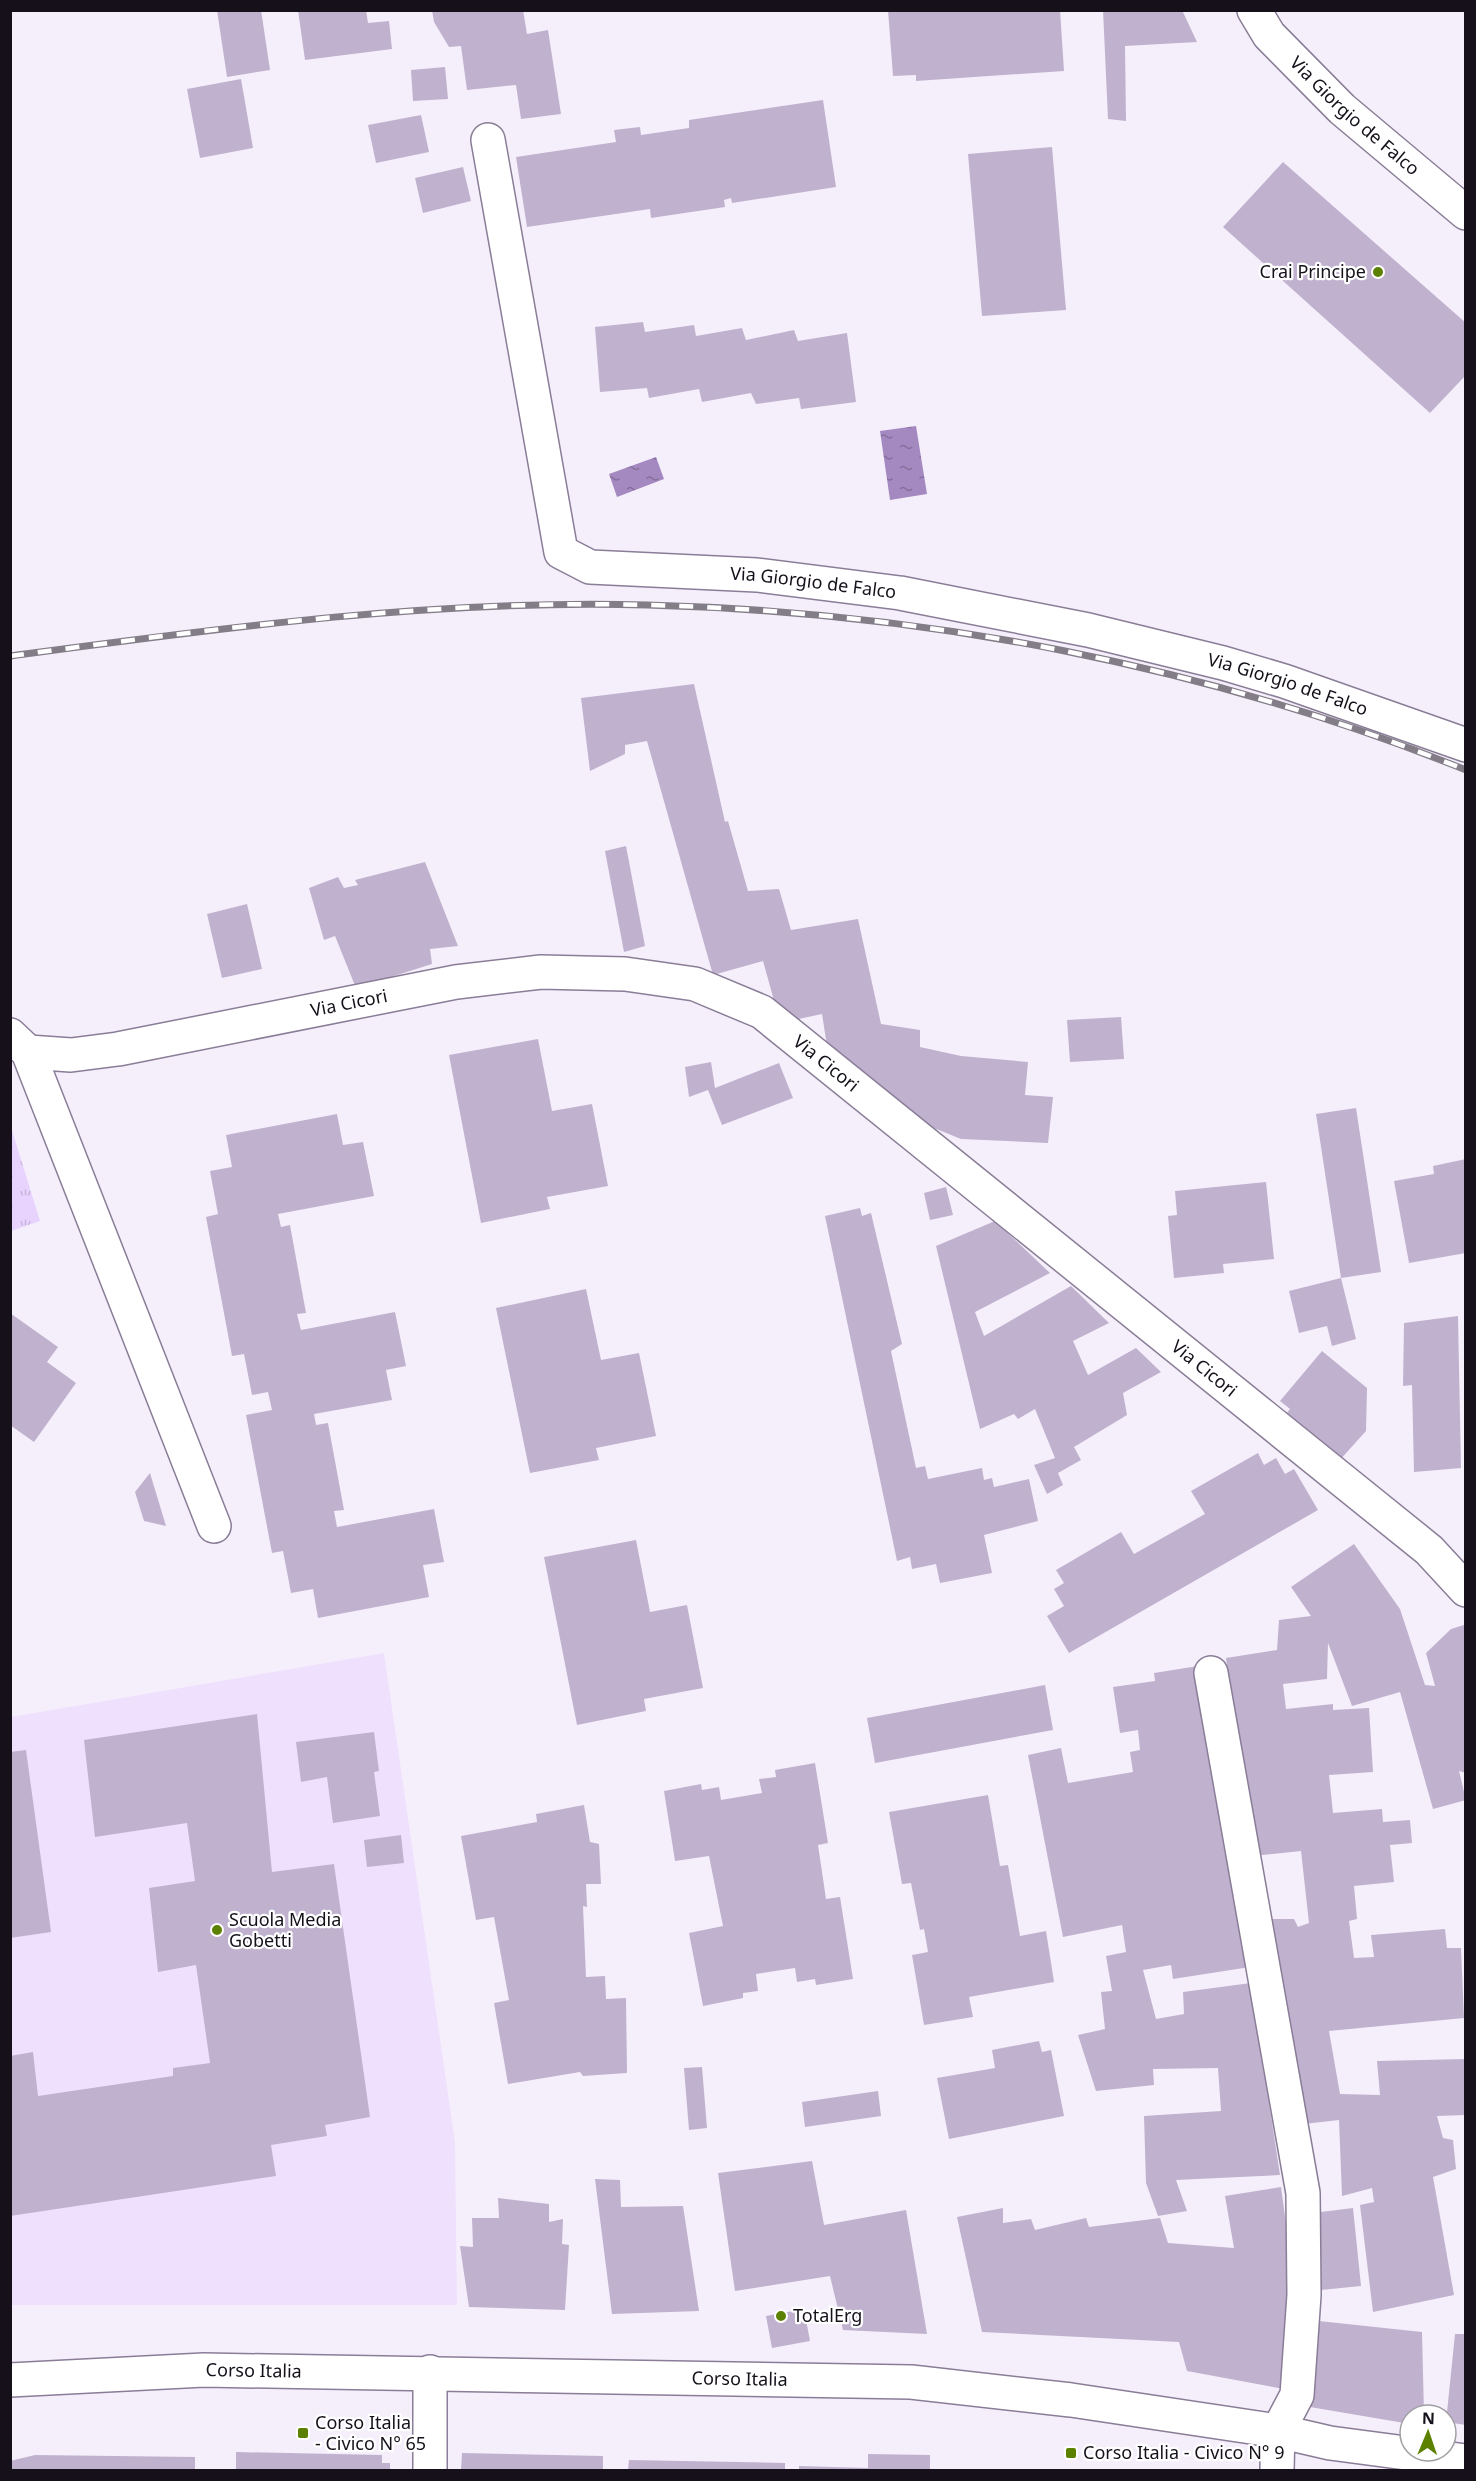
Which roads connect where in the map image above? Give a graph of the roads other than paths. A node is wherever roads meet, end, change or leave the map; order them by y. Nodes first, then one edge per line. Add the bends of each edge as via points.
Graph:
1 (1254, 10) edge
2 (488, 140) dead end
3 (1466, 213) edge
4 (1466, 746) edge
5 (19, 1043) edge
6 (214, 1526) dead end
7 (1466, 1590) edge
8 (1211, 1673) dead end
9 (430, 2372) junction
10 (10, 2380) edge
11 (1278, 2431) junction
12 (1466, 2462) edge
13 (430, 2470) edge
14 (1276, 2470) edge

1 - 3 street, Via Giorgio de Falco via 1269,35 1342,109
2 - 4 street, Via Giorgio de Falco via 561,552 590,567 757,575 900,593 1088,630 1284,681
5 - 6 street
5 - 7 street, Via Cicori via 71,1055 118,1049 456,982 541,972 625,974 695,984 762,1012 1429,1550
8 - 11 street via 1303,2193 1304,2295 1297,2395
9 - 10 street, Corso Italia via 204,2370
9 - 11 street, Corso Italia via 911,2382 1071,2400
9 - 13 street
11 - 12 street, Corso Italia via 1330,2443
11 - 14 street

